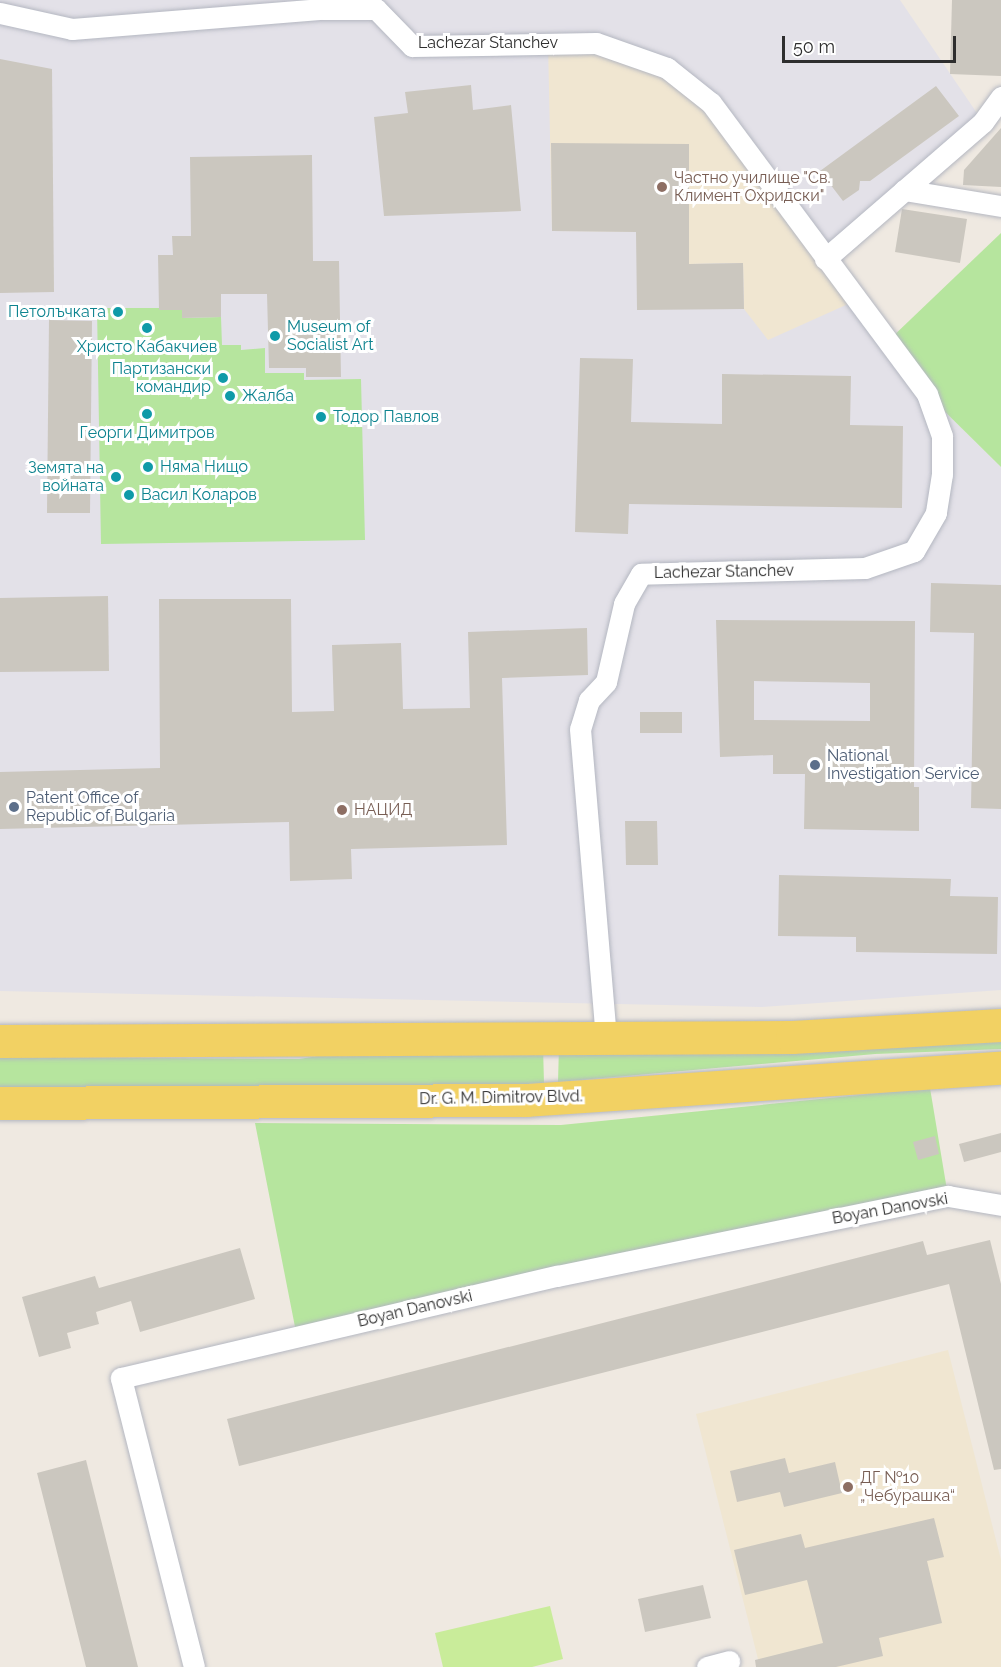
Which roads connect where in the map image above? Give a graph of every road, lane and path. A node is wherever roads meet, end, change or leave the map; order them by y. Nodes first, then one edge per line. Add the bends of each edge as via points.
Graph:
1 (0, 13) edge
2 (1001, 97) edge
3 (904, 190) junction
4 (1001, 206) edge
5 (825, 259) junction
6 (1001, 1025) edge
7 (606, 1039) junction
8 (0, 1041) edge
9 (1001, 1068) edge
10 (0, 1103) edge
11 (1001, 1204) edge
12 (729, 1661) dead end
13 (194, 1667) edge
14 (707, 1667) edge

1 - 5 street, Lachezar Stanchev via 72,29 322,9 376,9 412,46 596,43 667,68 711,103
2 - 3 street via 983,122
3 - 4 street
3 - 5 street
5 - 7 street, Lachezar Stanchev via 927,394 942,436 936,513 914,551 865,568 641,574 624,604 606,682 589,700 580,729
6 - 7 main road via 792,1037
7 - 8 main road
9 - 10 main road, Dr. G. M. Dimitrov Blvd. via 526,1100
11 - 13 street, Boyan Danovski via 948,1196 936,1198 557,1276 121,1378
12 - 14 street

